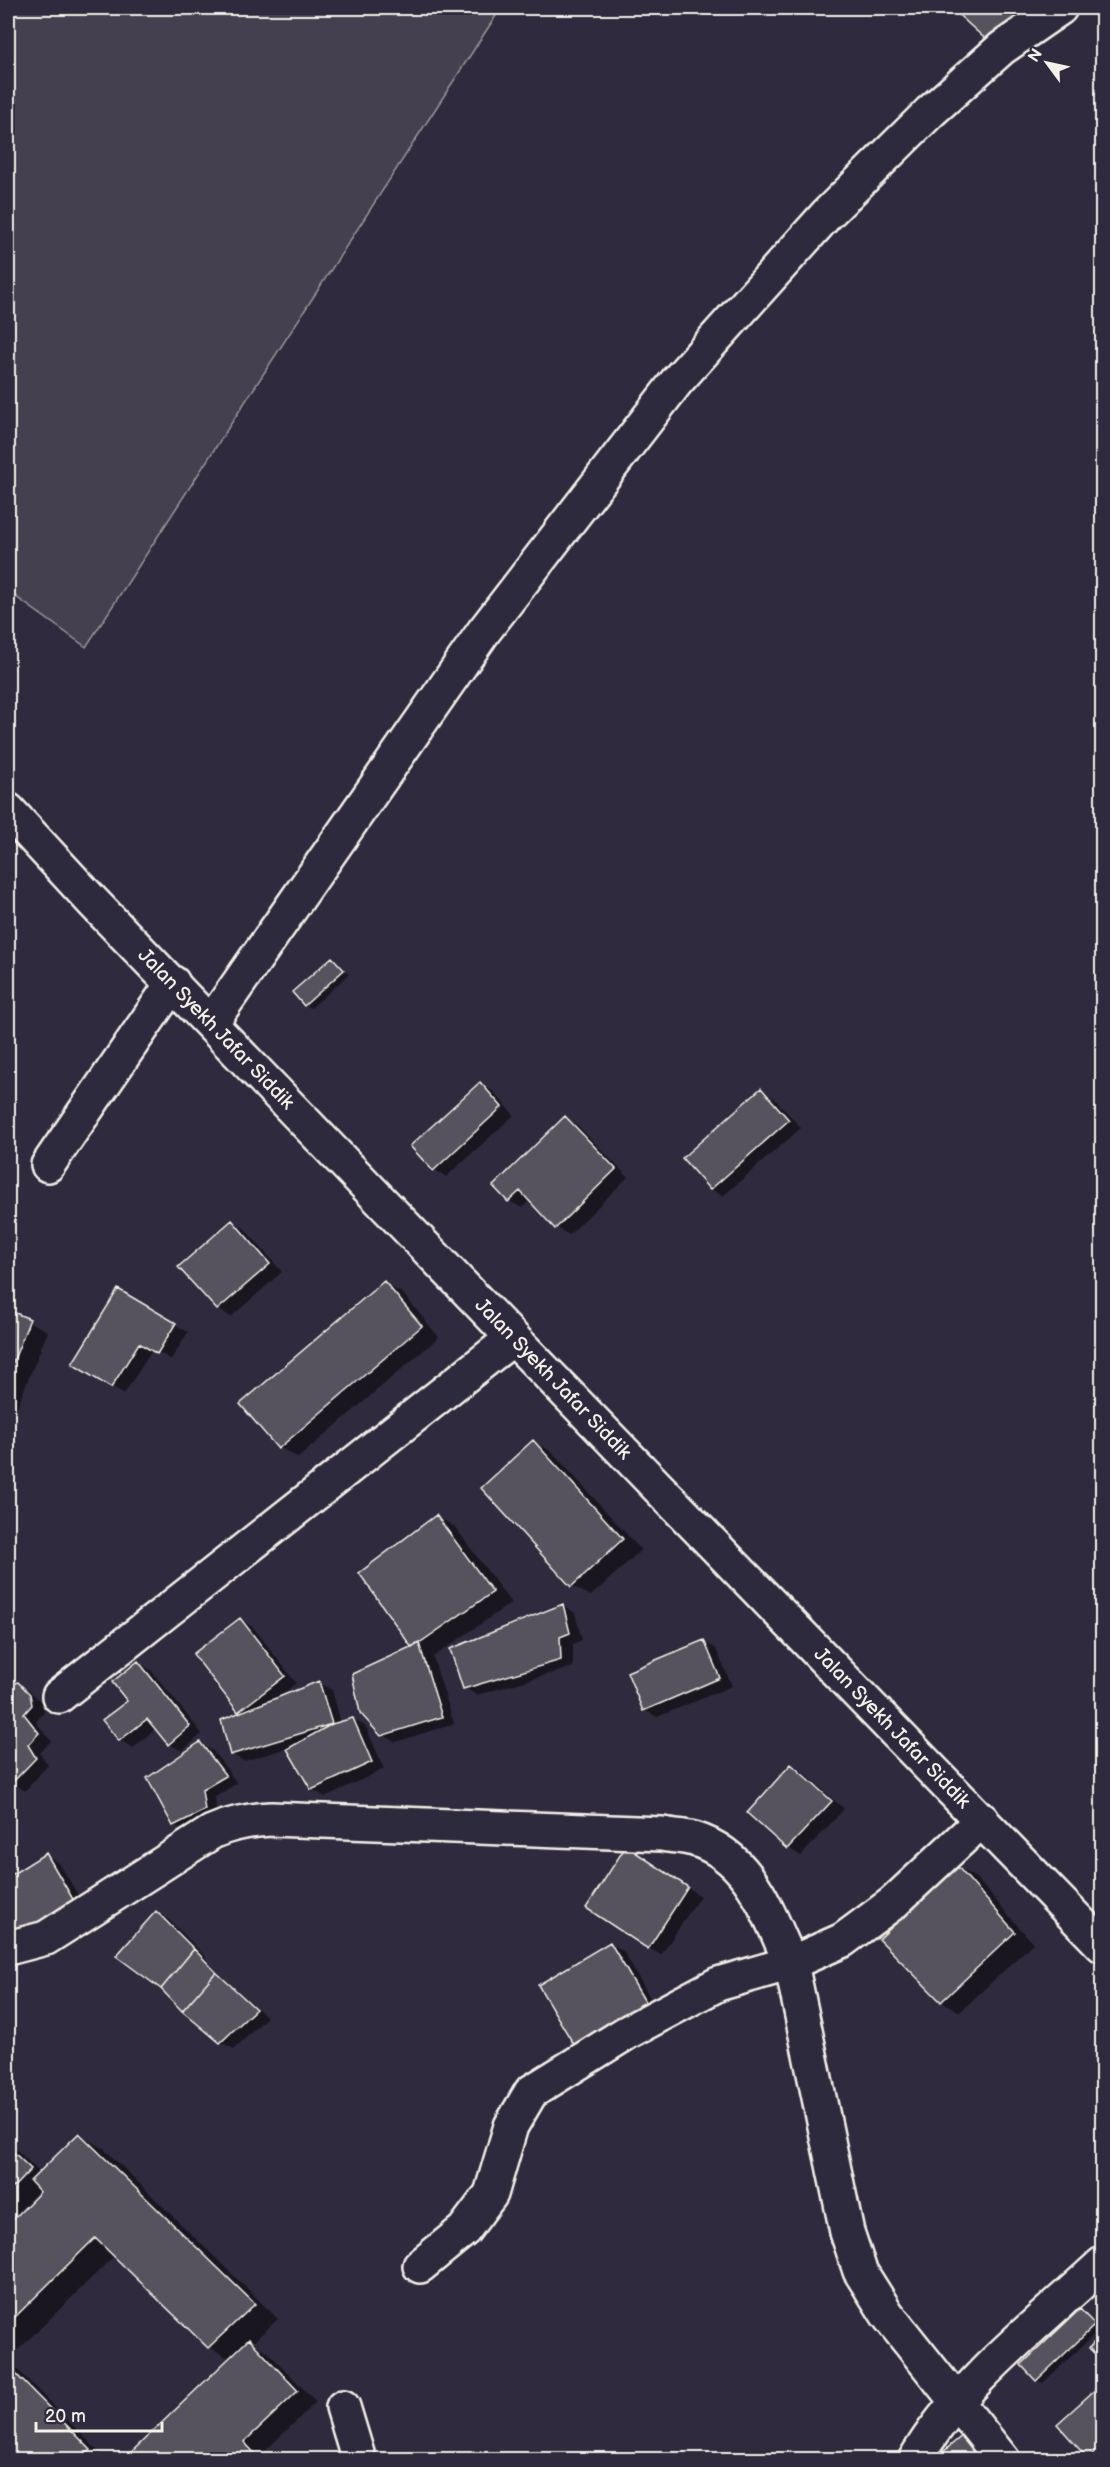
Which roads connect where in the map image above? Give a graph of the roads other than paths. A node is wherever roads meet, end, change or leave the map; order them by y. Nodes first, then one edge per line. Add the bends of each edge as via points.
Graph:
1 (1060, 8) edge
2 (8, 810) edge
3 (173, 983) junction
4 (211, 1023) junction
5 (48, 1165) dead end
6 (513, 1338) junction
7 (59, 1696) dead end
8 (982, 1820) junction
9 (1102, 1945) edge
10 (8, 1948) edge
11 (791, 1963) junction
12 (1102, 2264) edge
13 (420, 2266) dead end
14 (956, 2403) junction
15 (343, 2407) dead end
16 (359, 2460) edge
17 (915, 2460) edge
18 (1003, 2460) edge

1 - 4 street via 1002,48 930,112 827,214 676,381 484,631
2 - 3 street, Jalan Syekh Jafar Siddik
3 - 4 street, Jalan Syekh Jafar Siddik
3 - 5 street
4 - 6 street, Jalan Syekh Jafar Siddik
6 - 7 street
6 - 8 street, Jalan Syekh Jafar Siddik
8 - 9 street, Jalan Syekh Jafar Siddik
8 - 11 street via 893,1903 843,1940
10 - 11 street via 46,1938 212,1832 231,1823 271,1819 662,1834 694,1839 723,1852 740,1866 754,1885
11 - 13 street via 718,1984 627,2033 531,2092 511,2126 491,2194 465,2230
11 - 14 street via 847,2232 860,2271 887,2314
12 - 14 street
14 - 17 street via 929,2435
14 - 18 street
15 - 16 street

